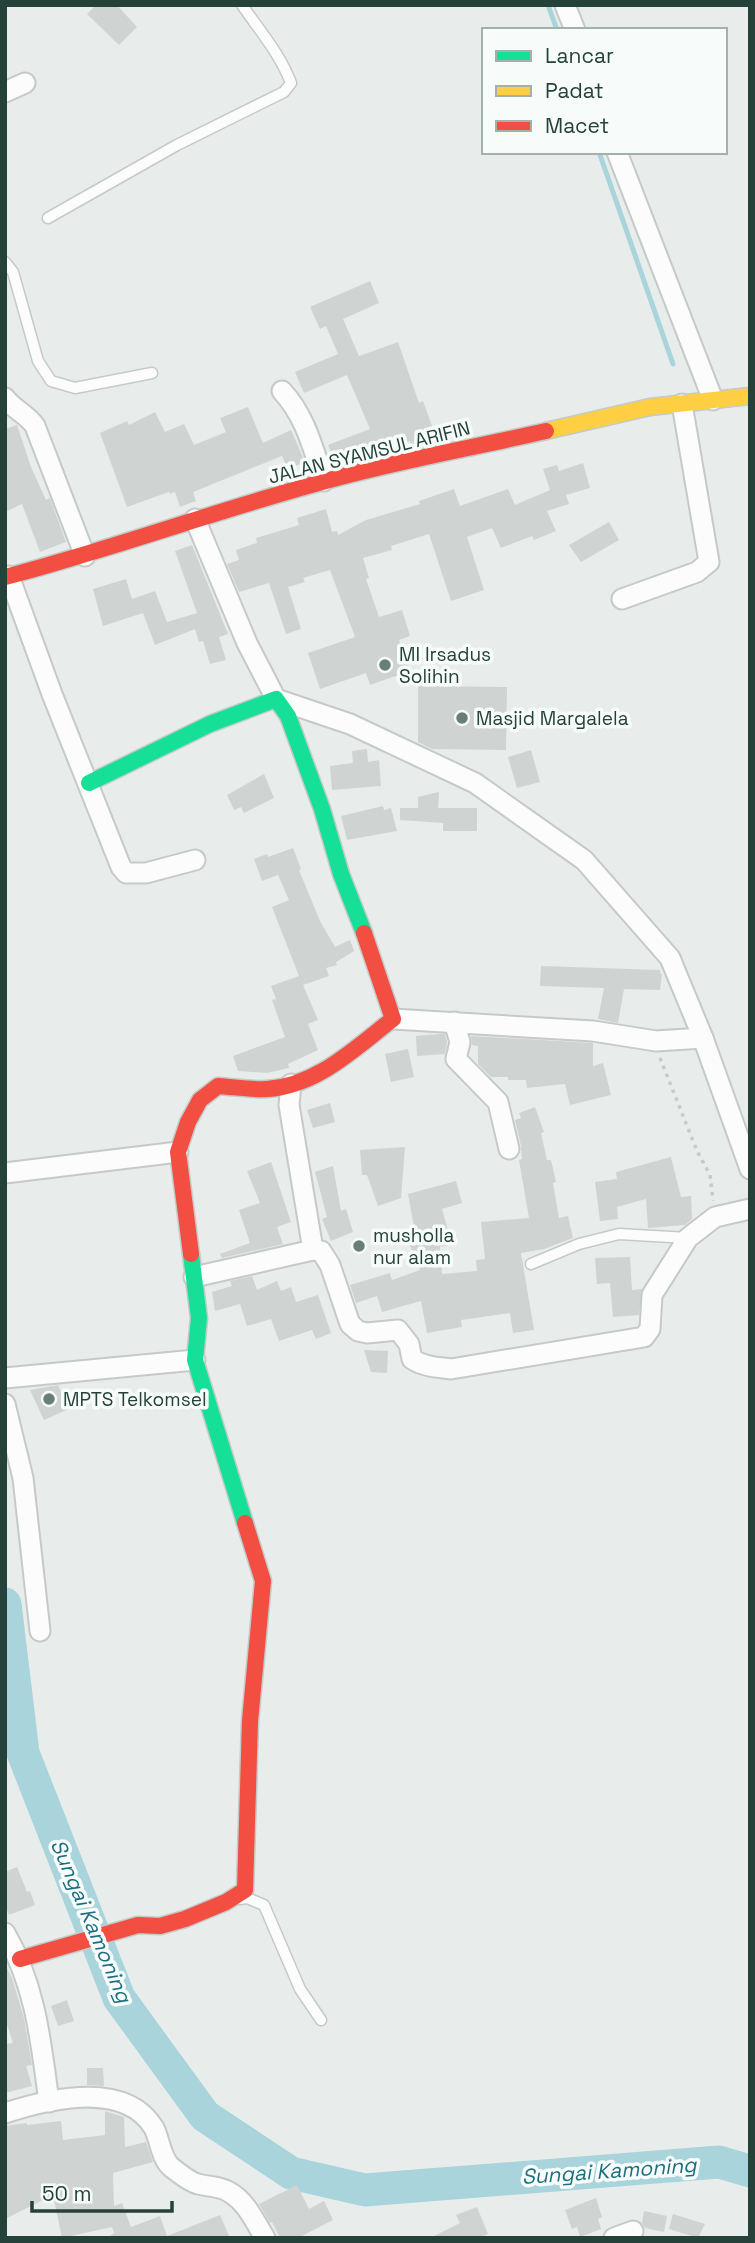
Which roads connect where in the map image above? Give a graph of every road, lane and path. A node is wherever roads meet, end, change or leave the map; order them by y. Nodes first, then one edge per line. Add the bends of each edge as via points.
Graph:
1 (242, 5) edge
2 (565, 5) edge
3 (574, 28) edge
4 (25, 83) dead end
5 (5, 92) edge
6 (618, 154) edge
7 (48, 218) dead end
8 (5, 262) edge
9 (152, 373) dead end
10 (282, 391) dead end
11 (750, 396) edge
12 (5, 398) edge
13 (713, 400) junction
14 (682, 404) junction
15 (324, 481) junction
16 (195, 519) junction
17 (85, 556) junction
18 (7, 576) edge
19 (622, 599) dead end
20 (276, 699) junction
21 (89, 783) junction
22 (195, 860) dead end
23 (393, 1019) junction
24 (454, 1022) junction
25 (703, 1038) junction
26 (656, 1041) junction
27 (291, 1084) junction
28 (509, 1149) dead end
29 (177, 1152) junction
30 (750, 1169) edge
31 (5, 1173) edge
32 (750, 1209) edge
33 (715, 1217) junction
34 (688, 1238) junction
35 (313, 1250) junction
36 (531, 1264) dead end
37 (194, 1277) junction
38 (195, 1360) junction
39 (5, 1378) edge
40 (5, 1404) edge
41 (40, 1631) dead end
42 (226, 1902) junction
43 (5, 1933) edge
44 (20, 1959) junction
45 (321, 2020) dead end
46 (49, 2102) junction
47 (5, 2112) edge
48 (265, 2238) edge

1 - 7 lane via 286,71 291,83 284,92 177,145
2 - 3 street
4 - 5 street
6 - 13 street
8 - 9 lane via 13,272 38,361 51,381 75,388
10 - 15 street via 304,422
11 - 13 street, JALAN SYAMSUL ARIFIN
12 - 17 street via 35,426
13 - 14 street, JALAN SYAMSUL ARIFIN
14 - 15 street, JALAN SYAMSUL ARIFIN via 650,407
14 - 19 street via 709,562 697,572
15 - 16 street, JALAN SYAMSUL ARIFIN
16 - 17 street, JALAN SYAMSUL ARIFIN
16 - 20 street
17 - 18 street, JALAN SYAMSUL ARIFIN
18 - 21 street
20 - 21 street via 210,724
20 - 23 street via 288,716
20 - 25 street via 350,724 475,782 584,860 670,958
21 - 22 street via 126,873 146,873
23 - 24 street
23 - 27 street via 323,1072
24 - 26 street via 593,1031
24 - 28 street via 460,1042 456,1059 498,1102
25 - 26 street
25 - 30 street
26 - 33 path via 710,1175
27 - 29 street via 218,1086 200,1100
27 - 35 street via 289,1105
29 - 31 street
29 - 37 street
32 - 33 street
33 - 34 street
34 - 35 street via 652,1295 650,1329 644,1337 451,1369 416,1362 398,1330 358,1331 350,1324 330,1265 321,1251
34 - 36 lane via 619,1234
35 - 37 street
37 - 38 street via 199,1318
38 - 39 street
38 - 42 street via 263,1581 250,1721 245,1890
40 - 41 street via 23,1478
42 - 44 street via 160,1926 138,1925
42 - 45 lane via 247,1898 264,1905 300,1989
43 - 44 street
44 - 46 street via 36,2010
46 - 47 street
46 - 48 street via 111,2098 137,2111 153,2127 168,2165 195,2183 232,2193

